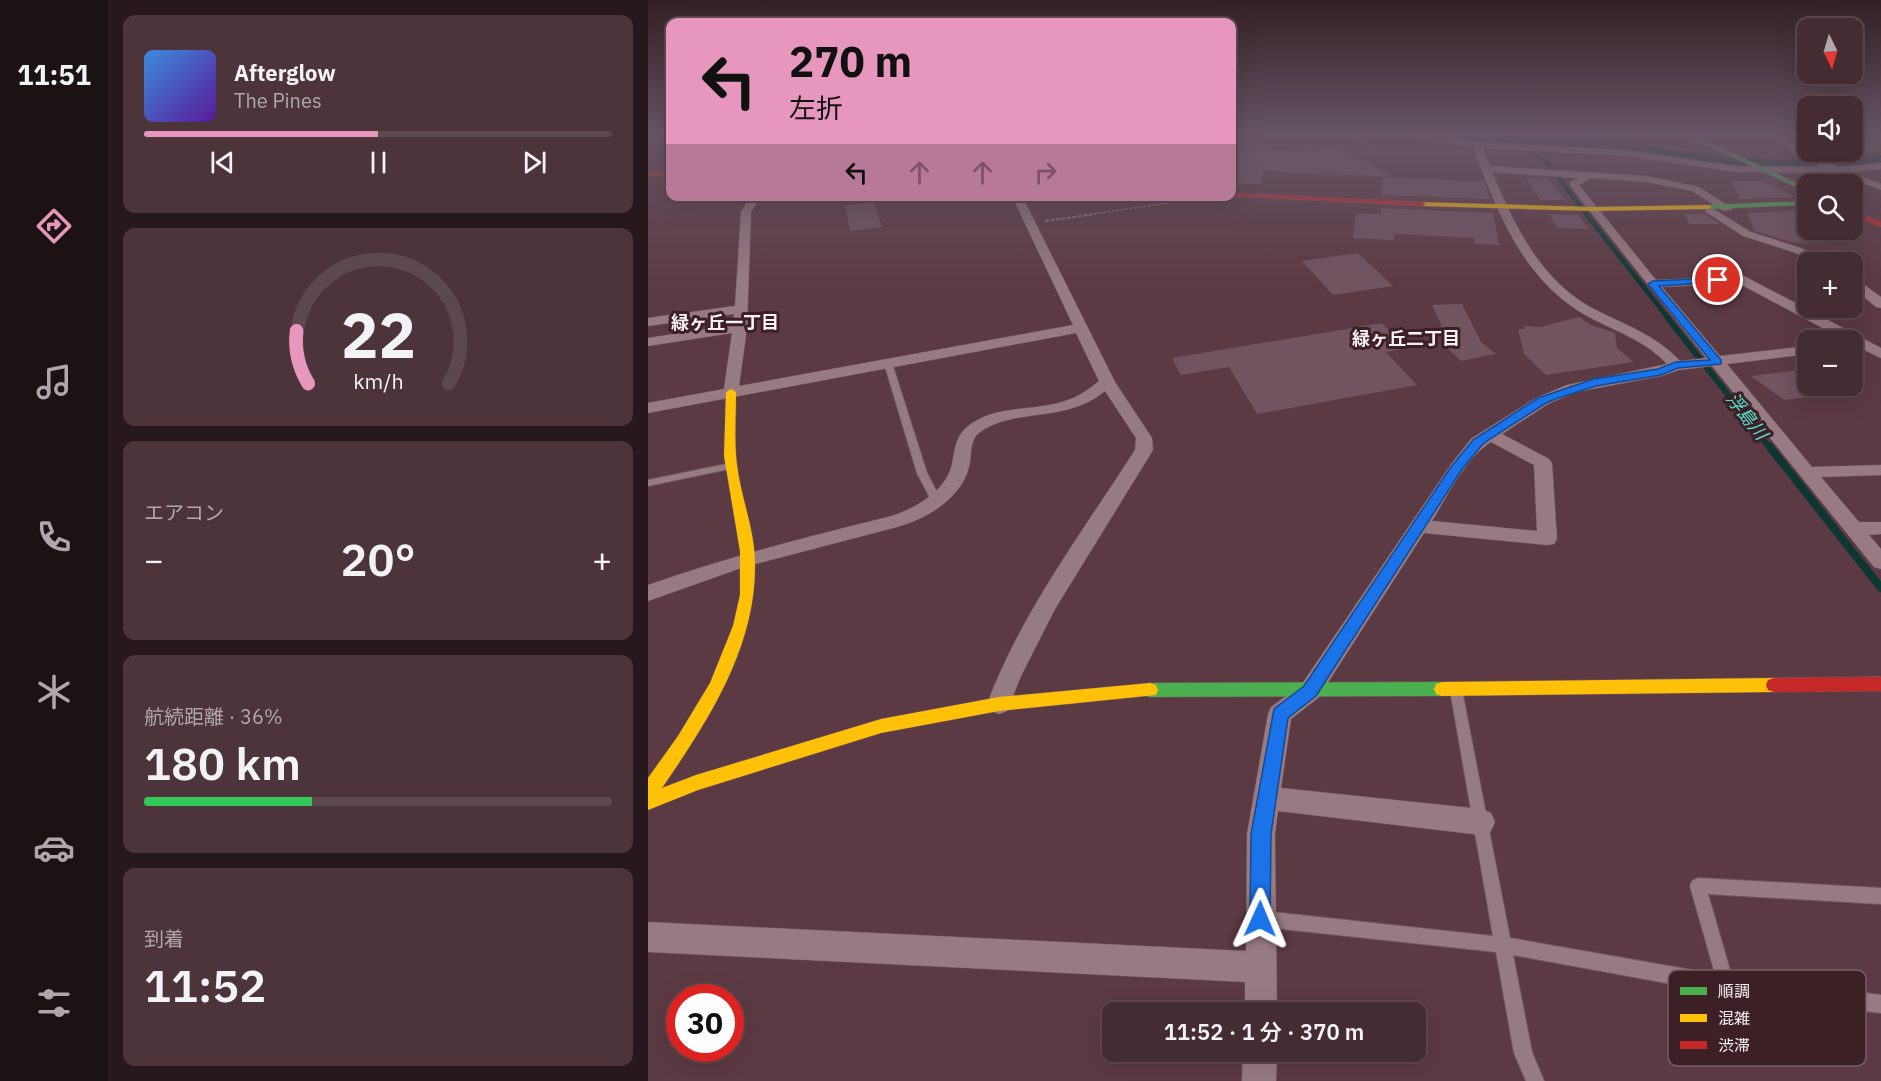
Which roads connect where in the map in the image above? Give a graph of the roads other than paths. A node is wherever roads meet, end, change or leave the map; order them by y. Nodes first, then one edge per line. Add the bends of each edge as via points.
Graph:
1 (1493, 183) edge
2 (1574, 183) edge
3 (1668, 183) edge
4 (1236, 195) edge
5 (753, 201) edge
6 (1019, 201) edge
7 (1797, 204) edge
8 (1503, 207) junction
9 (1728, 209) junction
10 (1592, 210) junction
11 (1710, 210) junction
12 (1863, 217) edge
13 (1881, 225) edge
14 (1801, 252) edge
15 (1653, 284) junction
16 (1863, 289) edge
17 (1881, 304) edge
18 (741, 309) junction
19 (648, 322) edge
20 (740, 328) junction
21 (1081, 328) junction
22 (1832, 330) edge
23 (1881, 340) edge
24 (648, 342) edge
25 (1863, 342) edge
26 (1863, 346) edge
27 (1797, 351) edge
28 (1881, 354) edge
29 (1717, 362) junction
30 (888, 363) junction
31 (1676, 366) junction
32 (1107, 382) junction
33 (732, 392) junction
34 (648, 408) edge
35 (1489, 434) junction
36 (731, 466) junction
37 (1881, 470) edge
38 (1807, 472) junction
39 (648, 483) edge
40 (936, 500) junction
41 (1420, 526) junction
42 (1881, 528) edge
43 (1854, 529) junction
44 (747, 559) junction
45 (1881, 562) edge
46 (648, 593) edge
47 (1881, 684) edge
48 (1456, 689) junction
49 (1310, 691) junction
50 (999, 704) junction
51 (648, 793) edge
52 (1267, 798) junction
53 (648, 802) edge
54 (1481, 822) junction
55 (1881, 896) edge
56 (1260, 919) junction
57 (648, 937) edge
58 (1505, 945) junction
59 (1262, 967) junction
60 (1722, 970) edge
61 (1668, 975) edge
62 (1261, 1002) edge
63 (1866, 1002) edge
64 (1881, 1004) edge
65 (1260, 1062) edge
66 (1259, 1081) edge
67 (1535, 1081) edge

1 - 8 street
2 - 10 street
3 - 9 street via 1690,188
4 - 8 main road
5 - 18 street via 746,212
6 - 21 street
7 - 9 main road
8 - 10 main road
8 - 31 street via 1526,252 1568,298 1658,346
9 - 11 main road
10 - 11 main road
10 - 15 street
11 - 14 street via 1747,234
12 - 13 main road
15 - 22 street via 1740,279
15 - 29 street
16 - 17 street
18 - 19 street
18 - 20 street
20 - 24 street
20 - 33 street
21 - 30 street
21 - 32 street
23 - 25 street
26 - 28 street
27 - 29 street
29 - 31 street
29 - 38 street
30 - 33 street
30 - 40 lane via 922,473
31 - 35 street via 1572,388 1542,401
32 - 40 street via 1075,405 1004,417 975,428 966,436 952,484
32 - 50 street via 1144,438 1144,450 1046,606 1009,676
33 - 34 street
33 - 36 main road
35 - 41 street via 1458,467
35 - 41 street via 1543,463 1547,539
36 - 39 lane
36 - 44 main road
37 - 38 street
38 - 43 street
40 - 44 street via 895,521
41 - 49 street
42 - 43 street
43 - 45 street
44 - 46 street
44 - 51 main road via 741,619 724,669 683,744
47 - 48 main road
48 - 49 main road
48 - 54 lane
49 - 50 main road via 1133,690
49 - 52 street via 1280,714
50 - 53 main road via 881,726 696,783
52 - 54 street
52 - 56 street via 1261,834
54 - 58 lane
55 - 60 lane via 1698,886
56 - 58 lane
56 - 59 street
57 - 59 street
58 - 61 lane
58 - 67 lane via 1523,1053
59 - 62 street
63 - 64 lane
65 - 66 street

